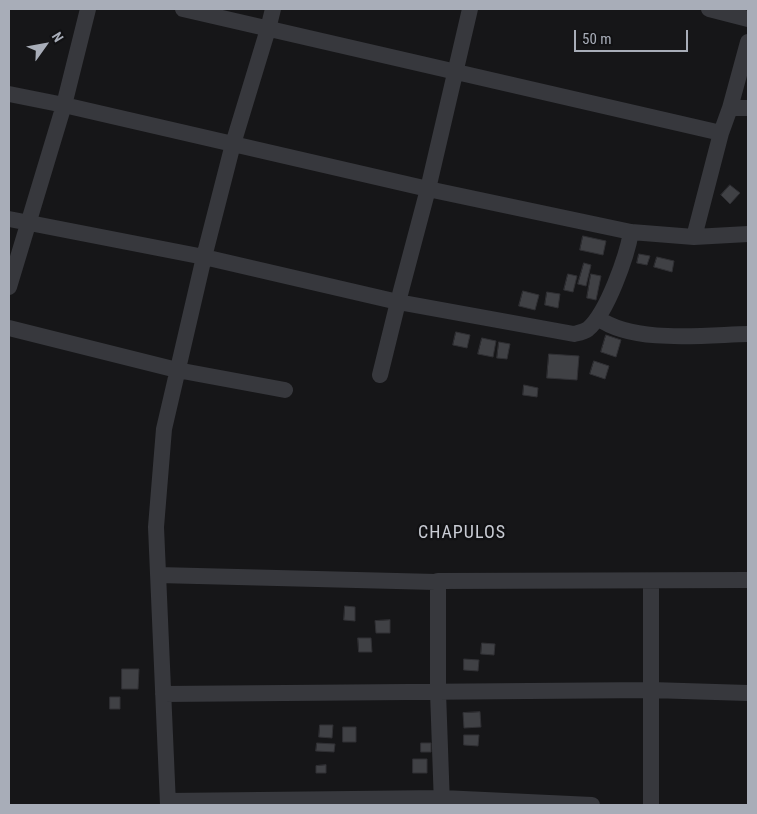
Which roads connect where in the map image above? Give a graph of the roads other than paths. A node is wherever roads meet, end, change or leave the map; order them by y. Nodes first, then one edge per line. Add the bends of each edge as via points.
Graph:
1 (88, 9) edge
2 (183, 9) edge
3 (273, 9) edge
4 (470, 9) edge
5 (709, 9) edge
6 (748, 19) edge
7 (268, 29) junction
8 (748, 42) edge
9 (455, 71) junction
10 (9, 94) edge
11 (64, 105) junction
12 (730, 108) junction
13 (748, 108) edge
14 (721, 133) junction
15 (233, 144) junction
16 (428, 189) junction
17 (9, 219) edge
18 (27, 223) junction
19 (630, 232) junction
20 (748, 234) edge
21 (694, 237) junction
22 (204, 257) junction
23 (9, 287) edge
24 (398, 302) junction
25 (598, 318) junction
26 (9, 328) edge
27 (748, 334) edge
28 (177, 370) junction
29 (380, 375) dead end
30 (285, 390) dead end
31 (158, 576) junction
32 (748, 580) edge
33 (438, 581) junction
34 (651, 581) junction
35 (652, 690) junction
36 (438, 692) junction
37 (748, 693) edge
38 (163, 694) junction
39 (442, 802) edge
40 (168, 803) edge
41 (592, 805) edge
42 (651, 805) edge

1 - 11 street
2 - 7 street
3 - 7 street
4 - 9 street
5 - 6 street
7 - 9 street
7 - 15 street
8 - 12 street
9 - 14 street
9 - 16 street
10 - 11 street
11 - 15 street
11 - 18 street
12 - 13 street
12 - 14 street
14 - 21 street
15 - 16 street
15 - 22 street
16 - 19 street
16 - 24 street
17 - 18 street
18 - 22 street
18 - 23 street
19 - 21 street
19 - 25 street via 628,249
20 - 21 street
22 - 24 street
22 - 28 street
24 - 25 street via 574,334 587,330
24 - 29 street
25 - 27 street via 608,326 642,334
26 - 28 street
28 - 30 street
28 - 31 street via 164,429 156,526
31 - 33 street
31 - 38 street
32 - 34 street
33 - 34 street
33 - 36 street
34 - 35 street
35 - 36 street
35 - 37 street
35 - 42 street
36 - 38 street
36 - 39 street
38 - 40 street
39 - 40 street
39 - 41 street

